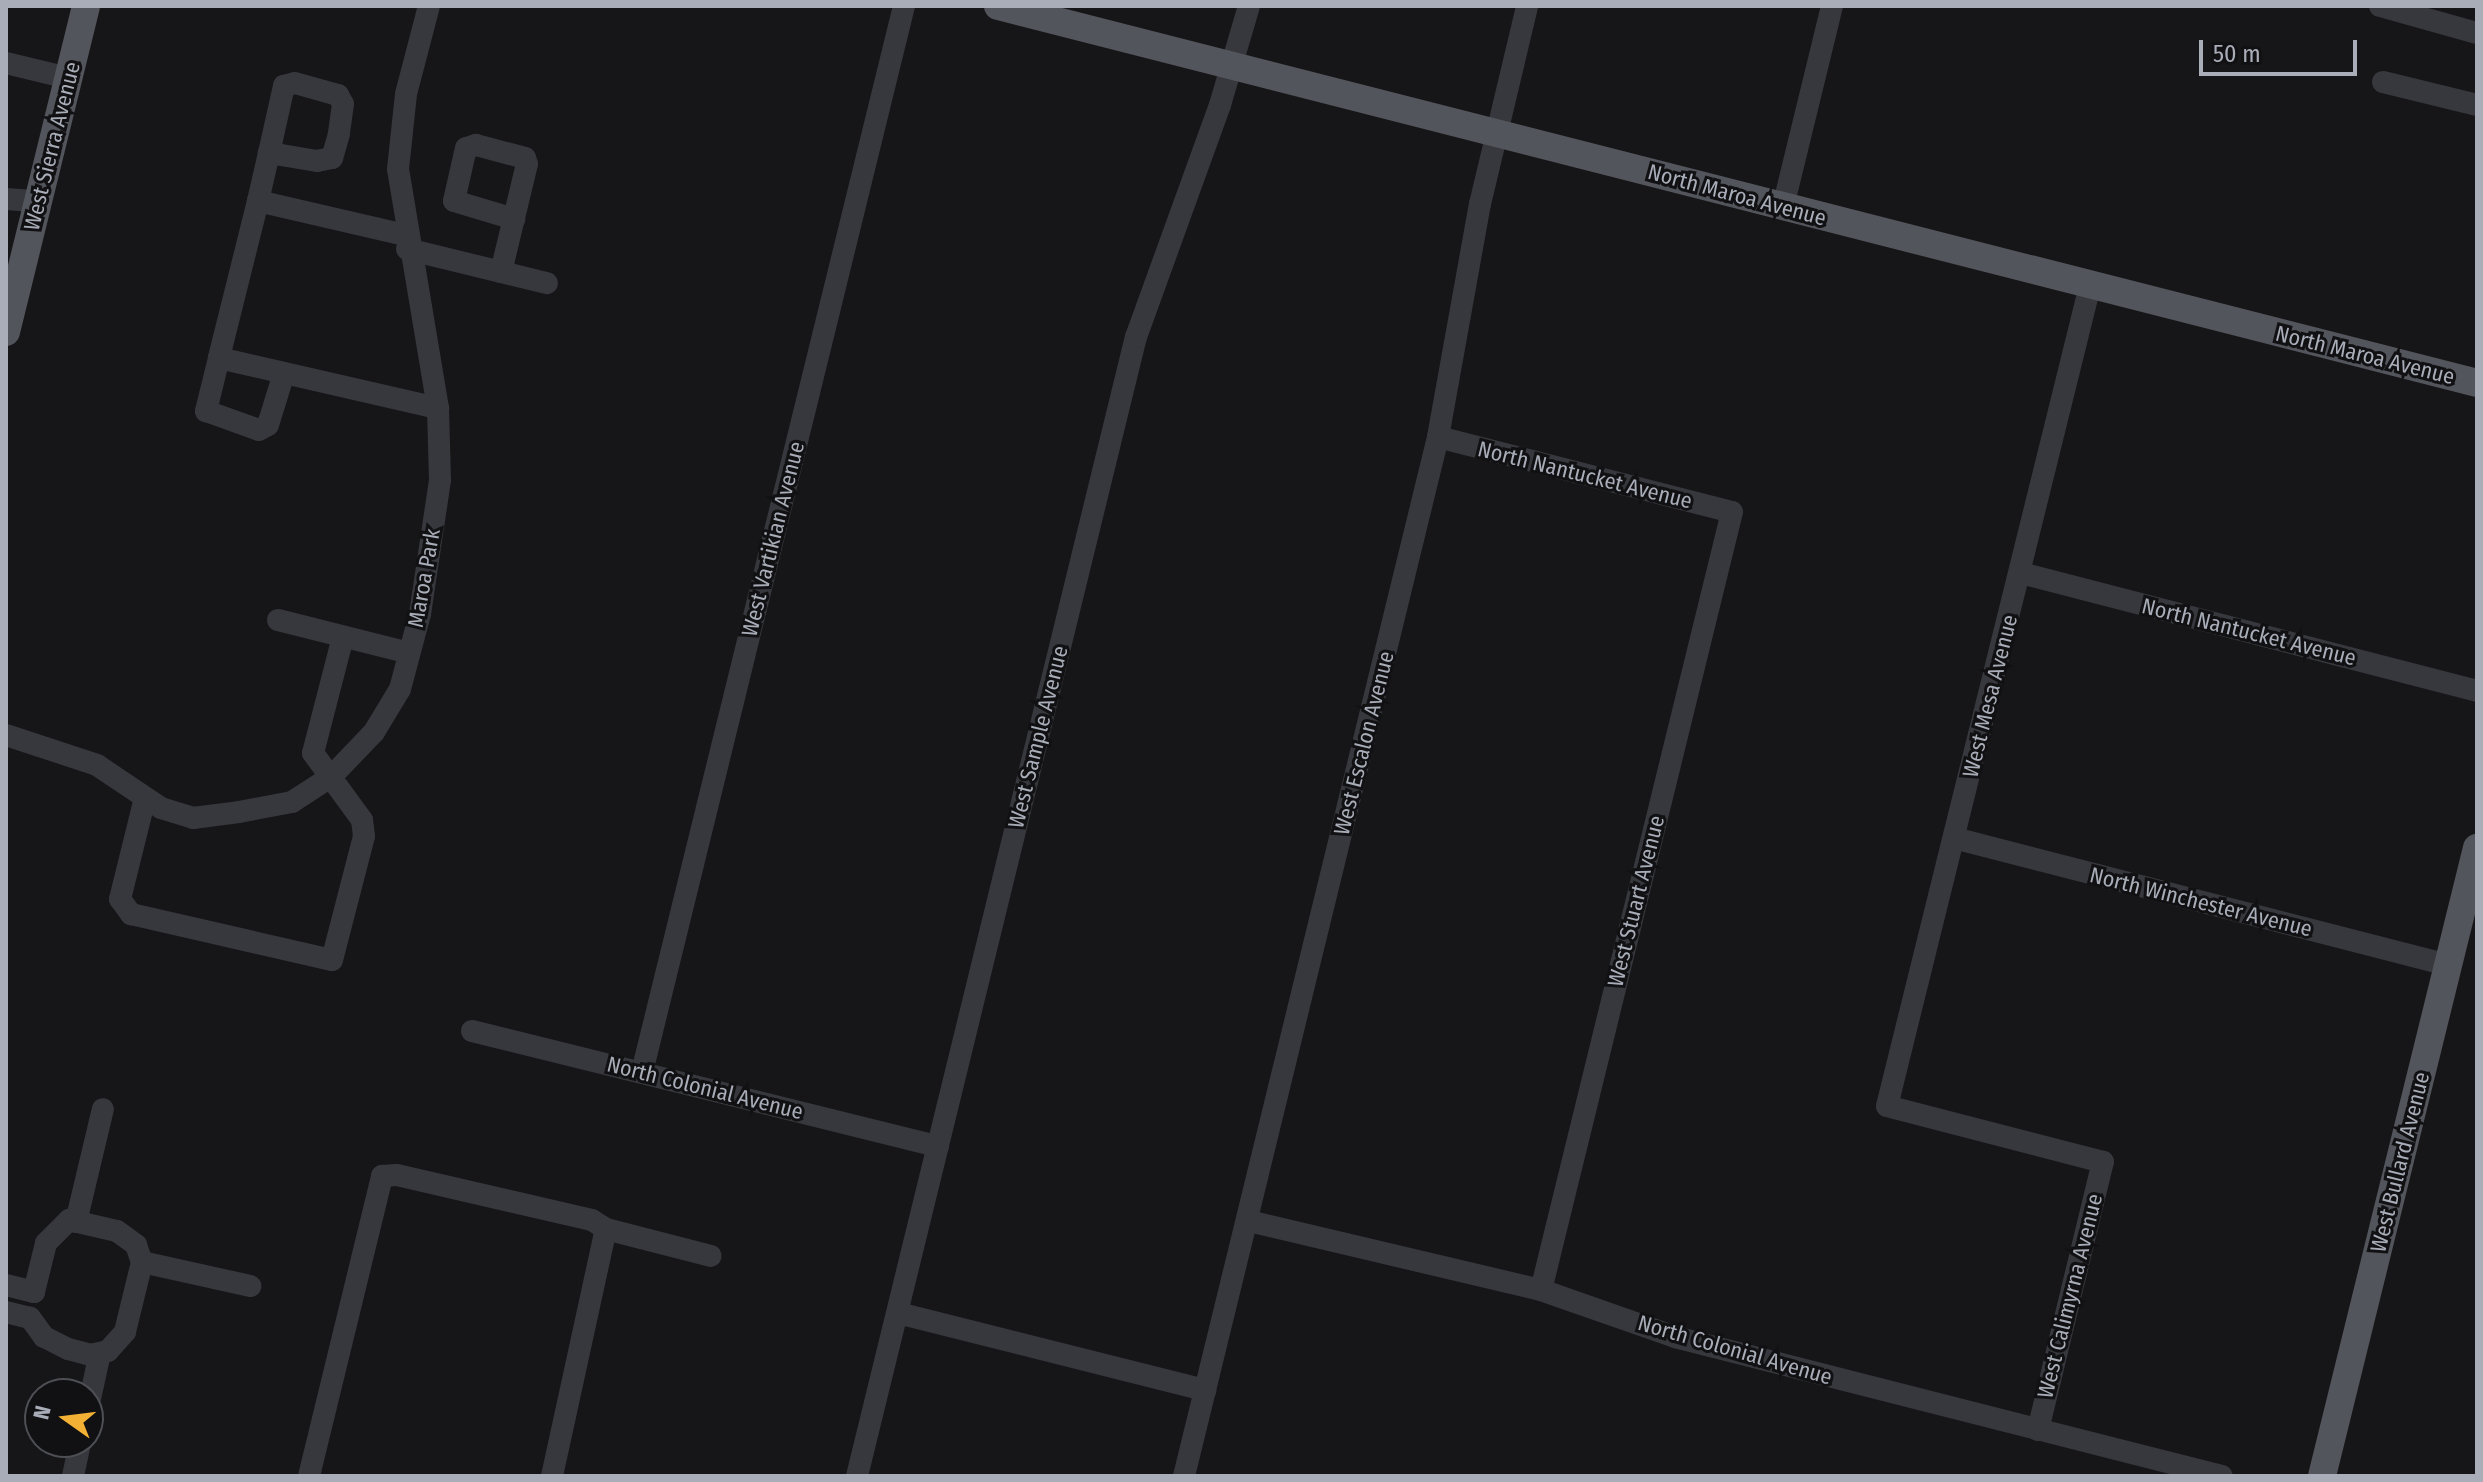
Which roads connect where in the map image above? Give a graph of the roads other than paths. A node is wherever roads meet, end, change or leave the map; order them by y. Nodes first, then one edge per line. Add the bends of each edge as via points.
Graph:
1 (86, 6) edge
2 (429, 6) edge
3 (904, 6) edge
4 (998, 6) edge
5 (1249, 6) edge
6 (1527, 6) edge
7 (1832, 6) edge
8 (2380, 6) edge
9 (2477, 33) edge
10 (6, 63) edge
11 (1232, 66) junction
12 (68, 78) junction
13 (2383, 82) dead end
14 (2477, 105) edge
15 (1496, 131) junction
16 (269, 153) dead end
17 (6, 199) edge
18 (38, 201) junction
19 (258, 201) junction
20 (1783, 207) junction
21 (514, 219) dead end
22 (406, 242) junction
23 (16, 244) edge
24 (501, 272) junction
25 (547, 283) dead end
26 (2090, 286) junction
27 (6, 332) edge
28 (219, 358) junction
29 (284, 373) junction
30 (2477, 383) edge
31 (438, 408) junction
32 (1438, 437) junction
33 (1732, 512) joint
34 (2021, 573) junction
35 (278, 620) dead end
36 (343, 637) junction
37 (409, 653) junction
38 (2477, 691) edge
39 (6, 735) edge
40 (332, 776) junction
41 (145, 798) junction
42 (1954, 838) junction
43 (2477, 848) edge
44 (2448, 965) junction
45 (472, 1031) dead end
46 (642, 1072) junction
47 (103, 1109) dead end
48 (938, 1146) junction
49 (2103, 1162) joint
50 (1249, 1221) junction
51 (76, 1222) junction
52 (606, 1229) junction
53 (711, 1256) dead end
54 (142, 1262) junction
55 (6, 1285) edge
56 (250, 1286) dead end
57 (1541, 1290) junction
58 (34, 1292) junction
59 (6, 1312) edge
60 (898, 1313) junction
61 (30, 1318) junction
62 (100, 1353) junction
63 (95, 1378) edge
64 (1205, 1390) junction
65 (2038, 1430) junction
66 (309, 1476) edge
67 (552, 1476) edge
68 (857, 1476) edge
69 (1184, 1476) edge
70 (2222, 1476) edge
71 (2322, 1476) edge

1 - 12 main road, West Sierra Avenue
2 - 22 street, Maroa Park via 406,94 398,169
3 - 46 street, West Vartikian Avenue
4 - 11 main road, North Maroa Avenue
5 - 11 street, West Sample Avenue
6 - 15 street, West Escalon Avenue
7 - 20 street
8 - 9 street
10 - 12 street
11 - 15 main road, North Maroa Avenue
11 - 48 street, West Sample Avenue via 1136,337
12 - 18 main road, West Sierra Avenue
13 - 14 street
15 - 20 main road, North Maroa Avenue
15 - 32 street, West Escalon Avenue
16 - 19 street
17 - 18 street
18 - 23 main road, West Sierra Avenue
19 - 22 street
19 - 28 street
20 - 26 main road, North Maroa Avenue
21 - 24 street
22 - 24 street
22 - 31 street, Maroa Park
23 - 27 main road, West Sierra Avenue
24 - 25 street
26 - 30 main road, North Maroa Avenue
26 - 34 street, West Mesa Avenue
28 - 29 street
28 - 29 street via 206,411 259,430 268,425
29 - 31 street
31 - 37 street, Maroa Park via 440,480
32 - 33 street, North Nantucket Avenue
32 - 50 street, West Escalon Avenue
33 - 57 street, West Stuart Avenue
34 - 38 street, North Nantucket Avenue
34 - 42 street, West Mesa Avenue
35 - 36 street
36 - 37 street
36 - 40 street via 313,753
37 - 40 street, Maroa Park via 400,689 374,732
39 - 41 street, Maroa Park via 97,765
40 - 41 street, Maroa Park via 292,802 193,818
40 - 41 street via 362,820 364,836 332,960 131,914 120,899
42 - 44 street, North Winchester Avenue
42 - 49 street, West Mesa Avenue via 1887,1106
43 - 44 main road, West Bullard Avenue
44 - 71 main road, West Bullard Avenue
45 - 46 street, North Colonial Avenue
46 - 48 street, North Colonial Avenue
47 - 51 street
48 - 60 street, West Sample Avenue
49 - 65 street, West Calimyrna Avenue
50 - 57 street, North Colonial Avenue
50 - 64 street, West Escalon Avenue
51 - 54 street via 117,1231 136,1245
51 - 58 street via 55,1228
52 - 53 street
52 - 66 street via 577,1217 382,1176
52 - 67 street
54 - 56 street
54 - 62 street via 125,1332
55 - 58 street
57 - 65 street, North Colonial Avenue via 1675,1337
58 - 61 street
59 - 61 street
60 - 64 street
60 - 68 street, West Sample Avenue
61 - 62 street via 44,1337 68,1349
62 - 63 street
64 - 69 street, West Escalon Avenue
65 - 70 street, North Colonial Avenue

